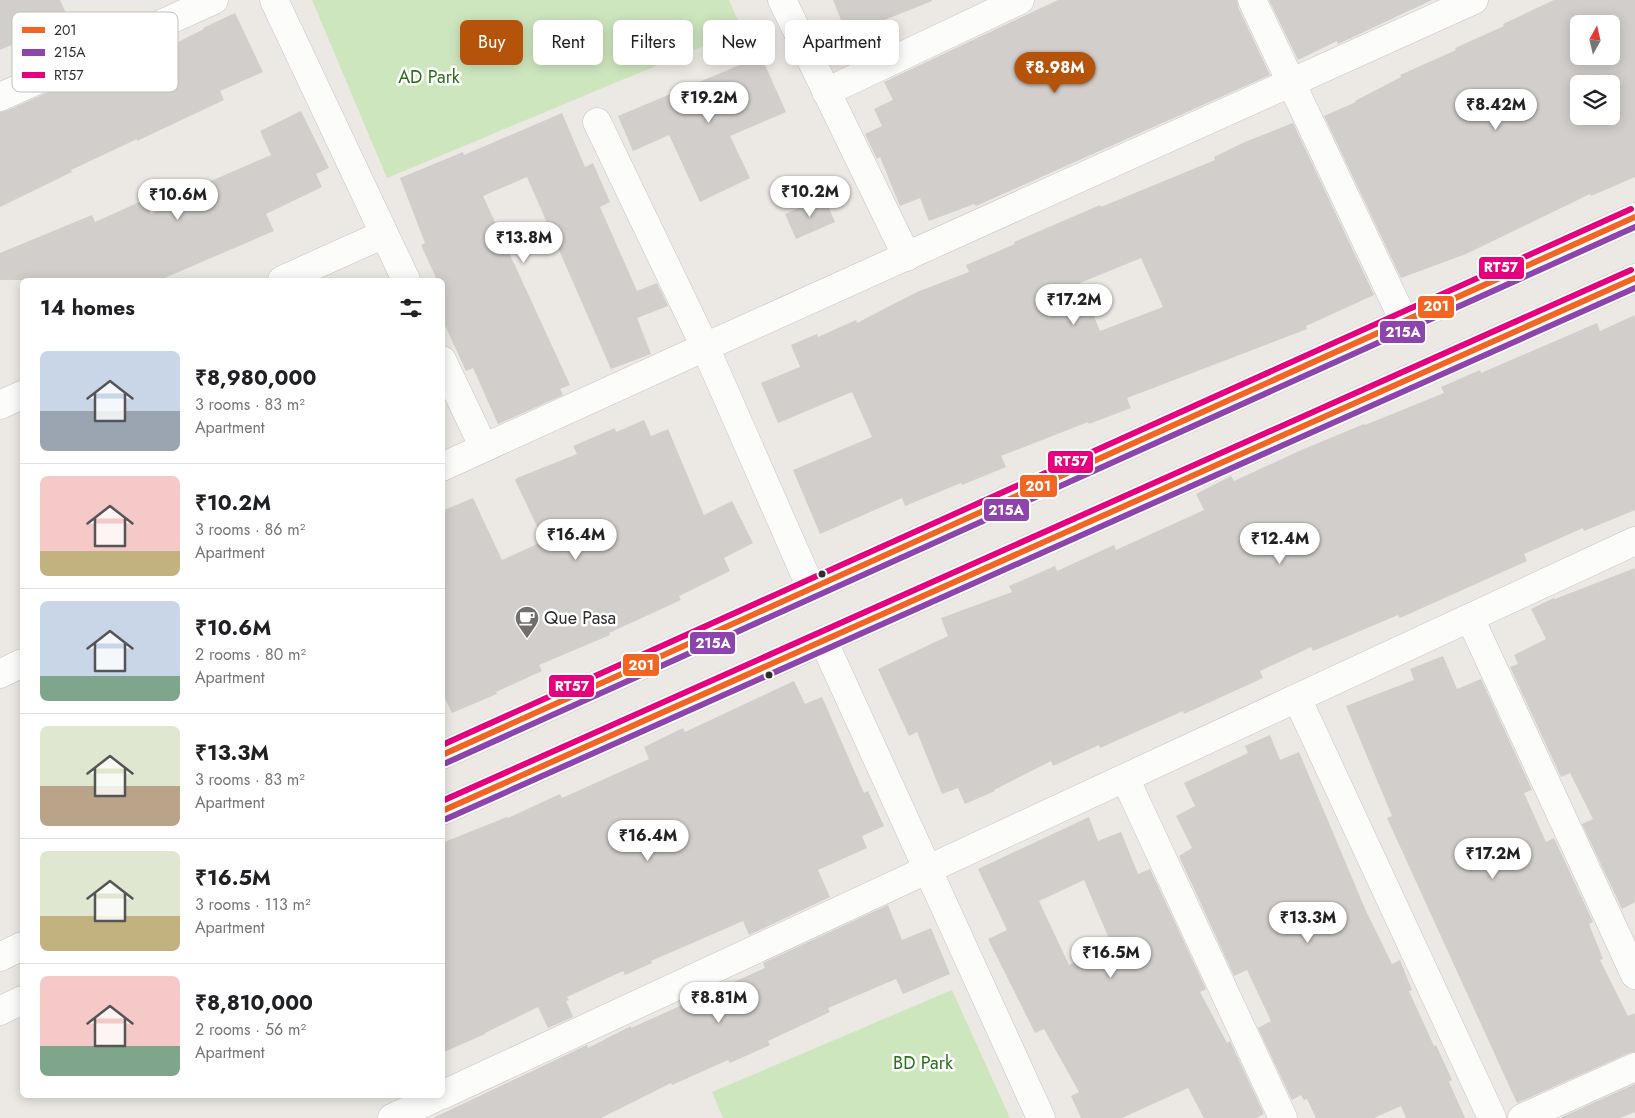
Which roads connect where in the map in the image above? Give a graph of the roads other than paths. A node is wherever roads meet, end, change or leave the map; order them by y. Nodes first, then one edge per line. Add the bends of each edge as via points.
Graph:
1 (214, 0) edge
2 (274, 0) edge
3 (782, 0) edge
4 (1020, 0) edge
5 (1252, 0) edge
6 (1474, 0) edge
7 (178, 16) edge
8 (1291, 83) junction
9 (12, 92) edge
10 (826, 92) junction
11 (0, 97) edge
12 (597, 122) dead end
13 (1635, 217) edge
14 (384, 234) junction
15 (907, 257) junction
16 (286, 278) edge
17 (405, 278) edge
18 (1635, 278) edge
19 (1404, 321) junction
20 (705, 347) junction
21 (445, 366) edge
22 (20, 396) edge
23 (0, 405) edge
24 (484, 448) junction
25 (445, 467) edge
26 (1635, 541) edge
27 (811, 588) junction
28 (1470, 618) junction
29 (824, 640) junction
30 (20, 664) edge
31 (0, 674) edge
32 (1297, 698) junction
33 (445, 755) edge
34 (1125, 778) junction
35 (445, 811) edge
36 (928, 868) junction
37 (20, 947) edge
38 (0, 957) edge
39 (1635, 975) edge
40 (20, 1001) edge
41 (0, 1010) edge
42 (1635, 1067) edge
43 (445, 1094) edge
44 (436, 1098) edge
45 (395, 1117) edge
46 (1042, 1118) edge
47 (1283, 1118) edge
48 (1492, 1118) edge
49 (1522, 1118) edge

1 - 7 street
2 - 14 street
3 - 10 street
4 - 10 street
5 - 8 street
6 - 8 street
8 - 15 street
8 - 19 street
9 - 11 street
10 - 15 street
12 - 20 street
13 - 19 street
14 - 16 street
14 - 17 street
15 - 20 street
18 - 29 street
19 - 27 street
20 - 24 street
20 - 27 street
21 - 24 street
22 - 23 street
24 - 25 street
26 - 28 street
27 - 33 street
28 - 32 street
28 - 39 street
29 - 35 street
29 - 36 street
30 - 31 street
32 - 34 street
32 - 48 street
34 - 36 street
34 - 47 street
36 - 43 street
36 - 46 street
37 - 38 street
40 - 41 street
42 - 49 street
44 - 45 street

